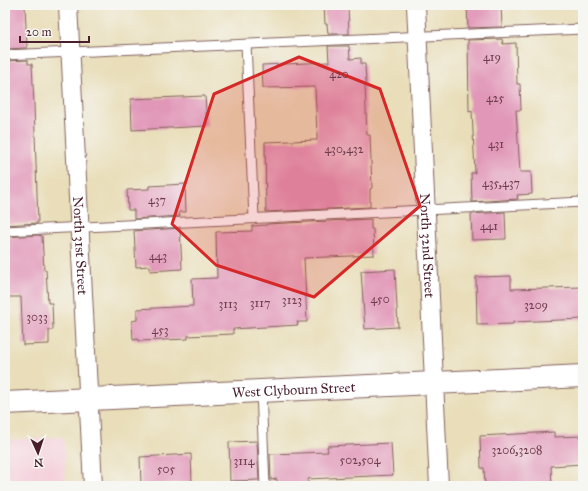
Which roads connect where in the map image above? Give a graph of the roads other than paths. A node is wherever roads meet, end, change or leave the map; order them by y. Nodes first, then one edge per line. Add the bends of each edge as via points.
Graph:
1 (68, 5) edge
2 (416, 5) edge
3 (583, 29) edge
4 (418, 37) junction
5 (246, 44) junction
6 (71, 51) junction
7 (5, 55) edge
8 (583, 202) edge
9 (426, 209) junction
10 (254, 218) junction
11 (79, 228) junction
12 (5, 231) edge
13 (583, 376) edge
14 (434, 383) junction
15 (260, 391) junction
16 (88, 399) junction
17 (5, 403) edge
18 (93, 486) edge
19 (266, 486) edge
20 (439, 486) edge

1 - 6 street, North 31st Street
2 - 4 street, North 32nd Street
3 - 4 lane
4 - 5 lane
4 - 9 street, North 32nd Street
5 - 6 lane
5 - 10 lane
6 - 7 lane
6 - 11 street, North 31st Street
8 - 9 lane
9 - 10 lane
9 - 14 street, North 32nd Street
10 - 11 lane
11 - 12 lane
11 - 16 street, North 31st Street
13 - 14 street, West Clybourn Street
14 - 15 street, West Clybourn Street
14 - 20 street, North 32nd Street
15 - 16 street, West Clybourn Street
15 - 19 lane
16 - 17 street, West Clybourn Street
16 - 18 street, North 31st Street

